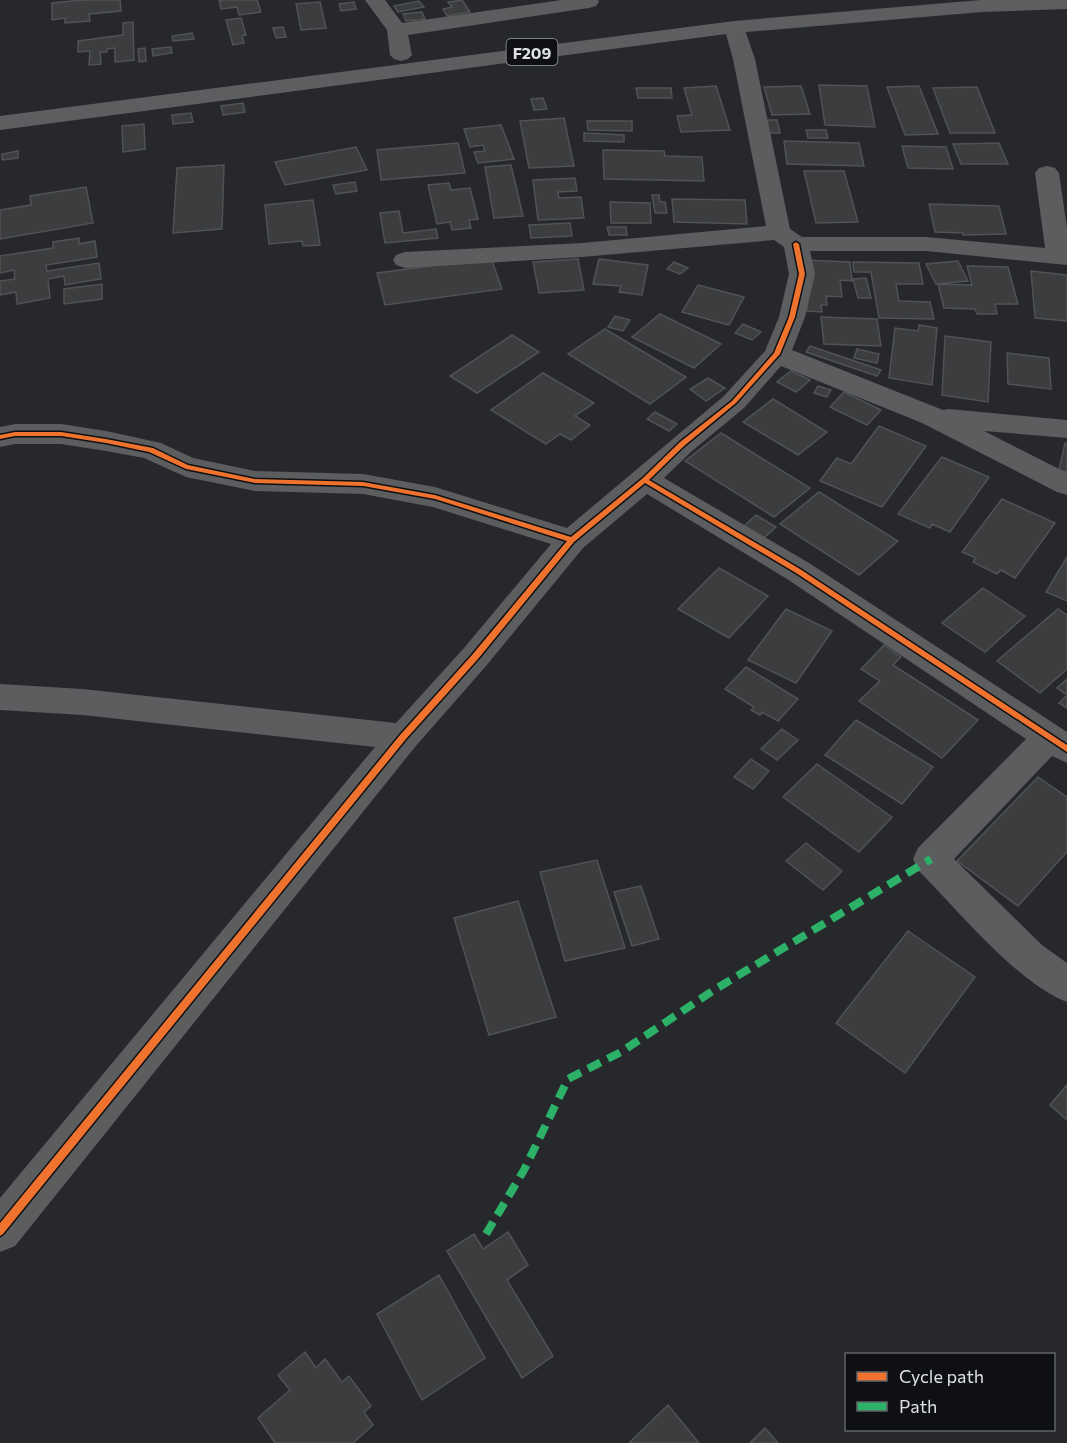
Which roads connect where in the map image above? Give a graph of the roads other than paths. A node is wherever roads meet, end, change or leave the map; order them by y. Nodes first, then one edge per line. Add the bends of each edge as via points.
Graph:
1 (375, 0) edge
2 (852, 0) edge
3 (590, 2) dead end
4 (1067, 3) edge
5 (734, 27) junction
6 (397, 30) junction
7 (401, 55) junction
8 (0, 105) edge
9 (0, 123) edge
10 (1047, 173) dead end
11 (787, 238) junction
12 (1063, 256) edge
13 (405, 260) dead end
14 (777, 354) junction
15 (932, 416) junction
16 (1067, 429) edge
17 (0, 437) edge
18 (645, 480) junction
19 (1067, 485) edge
20 (572, 540) junction
21 (0, 697) edge
22 (402, 737) junction
23 (1058, 743) edge
24 (1067, 985) edge
25 (0, 1231) edge

1 - 6 street
2 - 7 main road, F209
3 - 6 street
4 - 5 main road, F209 via 982,6
5 - 9 main road, F209
5 - 11 street
6 - 7 street
7 - 8 main road, F209
10 - 12 street
11 - 12 street via 926,244
11 - 13 street
11 - 14 street via 802,274 792,317
14 - 15 street
14 - 18 street via 734,402
15 - 16 street
15 - 19 street
17 - 20 street via 72,436 151,450 186,467 255,481 363,484 435,497
18 - 20 street
18 - 23 street via 798,571
20 - 22 street via 475,657
21 - 22 street via 82,702
22 - 25 street
23 - 24 street via 931,858 1029,957

